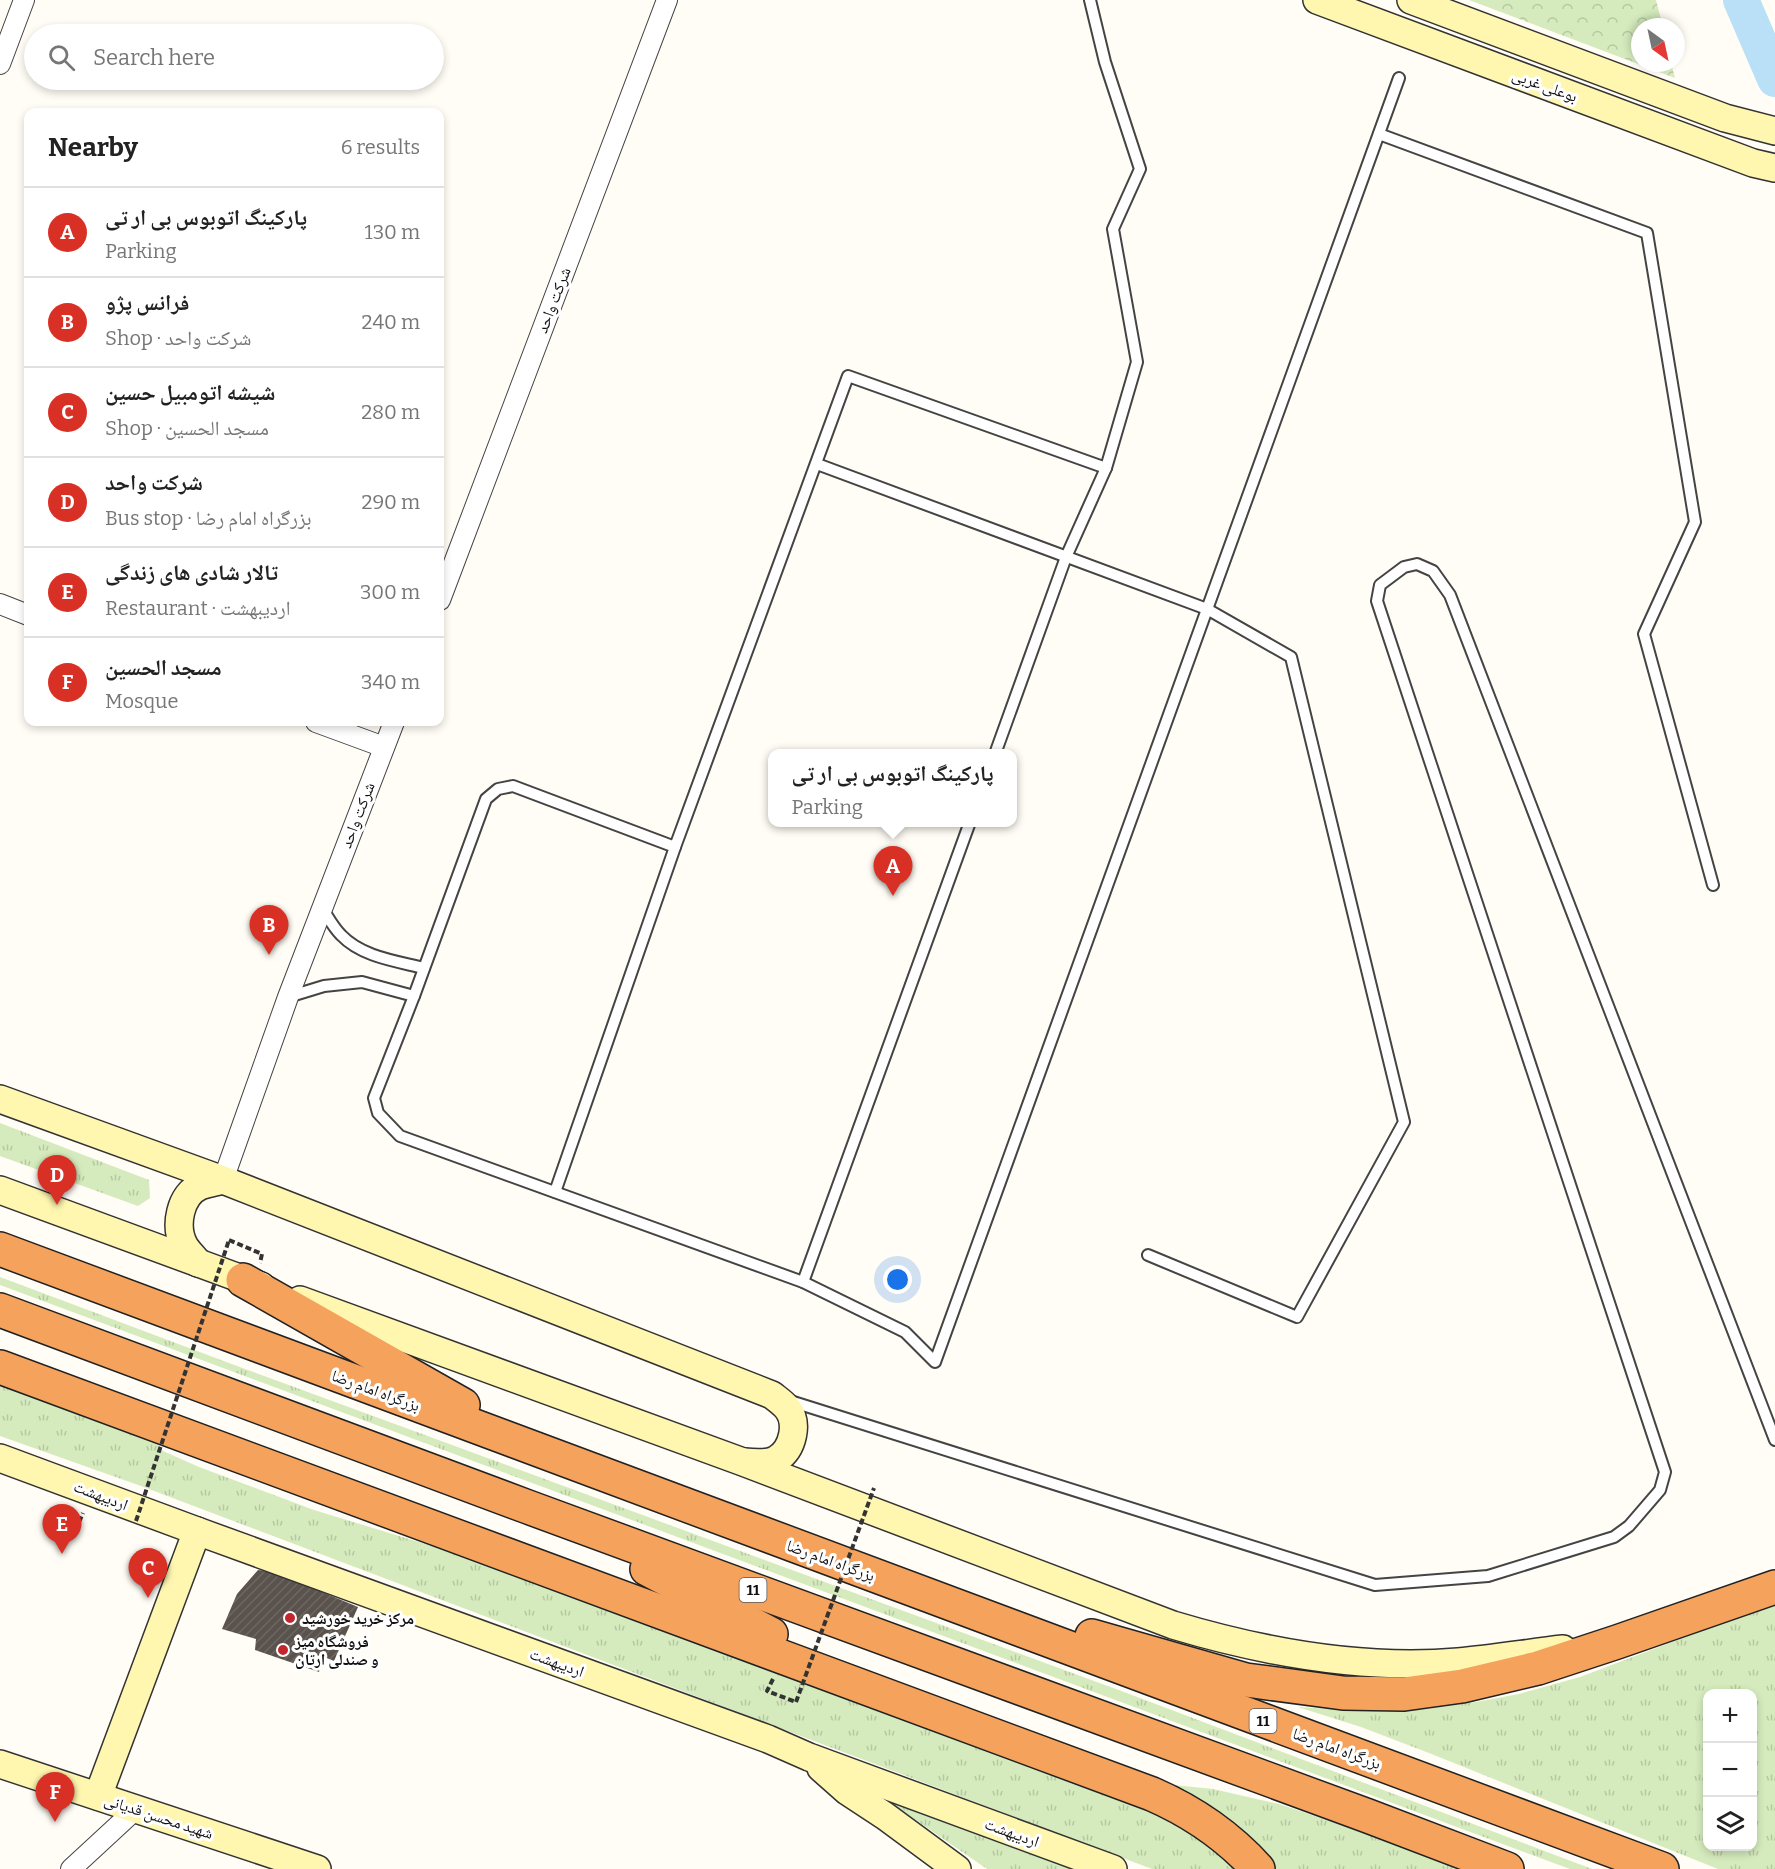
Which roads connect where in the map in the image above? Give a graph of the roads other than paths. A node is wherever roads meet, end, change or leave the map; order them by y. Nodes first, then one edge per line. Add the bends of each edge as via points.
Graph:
1 (24, 0) edge
2 (667, 0) edge
3 (1090, 0) edge
4 (1317, 0) edge
5 (1411, 0) edge
6 (0, 64) edge
7 (1399, 78) dead end
8 (1775, 131) edge
9 (1379, 134) junction
10 (1775, 168) edge
11 (817, 464) junction
12 (1106, 468) junction
13 (1066, 557) junction
14 (444, 589) edge
15 (0, 604) edge
16 (1207, 609) junction
17 (24, 613) edge
18 (326, 726) edge
19 (392, 726) edge
20 (384, 747) junction
21 (996, 749) edge
22 (968, 827) edge
23 (675, 847) junction
24 (1713, 885) dead end
25 (322, 908) junction
26 (424, 968) junction
27 (414, 996) junction
28 (288, 997) junction
29 (0, 1099) edge
30 (223, 1180) junction
31 (0, 1190) edge
32 (555, 1192) junction
33 (0, 1249) edge
34 (1148, 1255) dead end
35 (198, 1263) junction
36 (252, 1267) junction
37 (803, 1282) junction
38 (0, 1310) edge
39 (0, 1329) edge
40 (78, 1339) junction
41 (0, 1367) edge
42 (772, 1395) junction
43 (1775, 1440) edge
44 (550, 1455) junction
45 (0, 1458) edge
46 (743, 1462) junction
47 (528, 1507) junction
48 (197, 1532) junction
49 (864, 1572) junction
50 (1775, 1587) edge
51 (1617, 1642) junction
52 (895, 1699) junction
53 (810, 1757) junction
54 (0, 1764) edge
55 (98, 1796) junction
56 (136, 1809) junction
57 (307, 1868) edge
58 (71, 1869) edge
59 (957, 1869) edge
60 (1113, 1869) edge
61 (1258, 1869) edge
62 (1507, 1869) edge
63 (1662, 1869) edge

1 - 6 street
2 - 14 street, شرکت واحد
3 - 12 lane via 1105,62 1140,169 1113,229 1137,362
4 - 10 main road, بوعلی غربی
5 - 8 main road, بوعلی غربی via 1725,118
7 - 9 lane
9 - 16 lane
9 - 24 lane via 1647,233 1695,522 1644,634
11 - 12 lane via 848,376
11 - 13 lane
11 - 23 lane
12 - 13 lane
13 - 16 lane
13 - 21 lane
15 - 17 street
16 - 34 lane via 1291,657 1404,1122 1297,1317
16 - 37 lane via 935,1362 905,1332
18 - 20 street
19 - 20 street, شرکت واحد
20 - 25 street, شرکت واحد
22 - 37 lane
23 - 26 lane via 513,786 498,789 486,799
23 - 32 lane
25 - 26 lane via 341,935 358,949
25 - 28 street, شرکت واحد
26 - 27 lane
27 - 28 lane via 362,982 324,986
27 - 32 lane via 374,1098 378,1113 400,1136
28 - 30 street, شرکت واحد
29 - 30 main road
30 - 35 main road via 198,1187 186,1198 180,1215 184,1245
30 - 42 main road
31 - 35 main road
32 - 37 lane
33 - 44 highway, بزرگراه امام رضا / 11
35 - 36 main road
36 - 44 highway
36 - 46 main road
38 - 40 highway, 11
39 - 40 highway
40 - 47 highway, 11
41 - 52 highway
42 - 43 lane via 1375,1585 1488,1576 1614,1537 1629,1526 1660,1490 1665,1472 1377,601 1380,585 1404,567 1417,564 1434,571 1450,596
42 - 46 main road via 788,1409 793,1422 787,1450 776,1460
44 - 49 highway, بزرگراه امام رضا / 11
45 - 48 main road, اردیبهشت
46 - 51 main road via 1173,1625 1225,1641 1281,1652 1402,1664 1458,1662
47 - 52 highway
47 - 62 highway, 11
48 - 53 main road, اردیبهشت
48 - 55 main road
49 - 51 highway via 1246,1680 1342,1693 1404,1694 1461,1686 1538,1668
49 - 63 highway, بزرگراه امام رضا / 11
50 - 51 highway
52 - 61 highway via 1177,1805
53 - 59 main road via 847,1791
53 - 60 main road, اردیبهشت
54 - 55 main road, شهید محسن قدیانی
55 - 56 main road, شهید محسن قدیانی
56 - 57 main road, شهید محسن قدیانی
56 - 58 street

